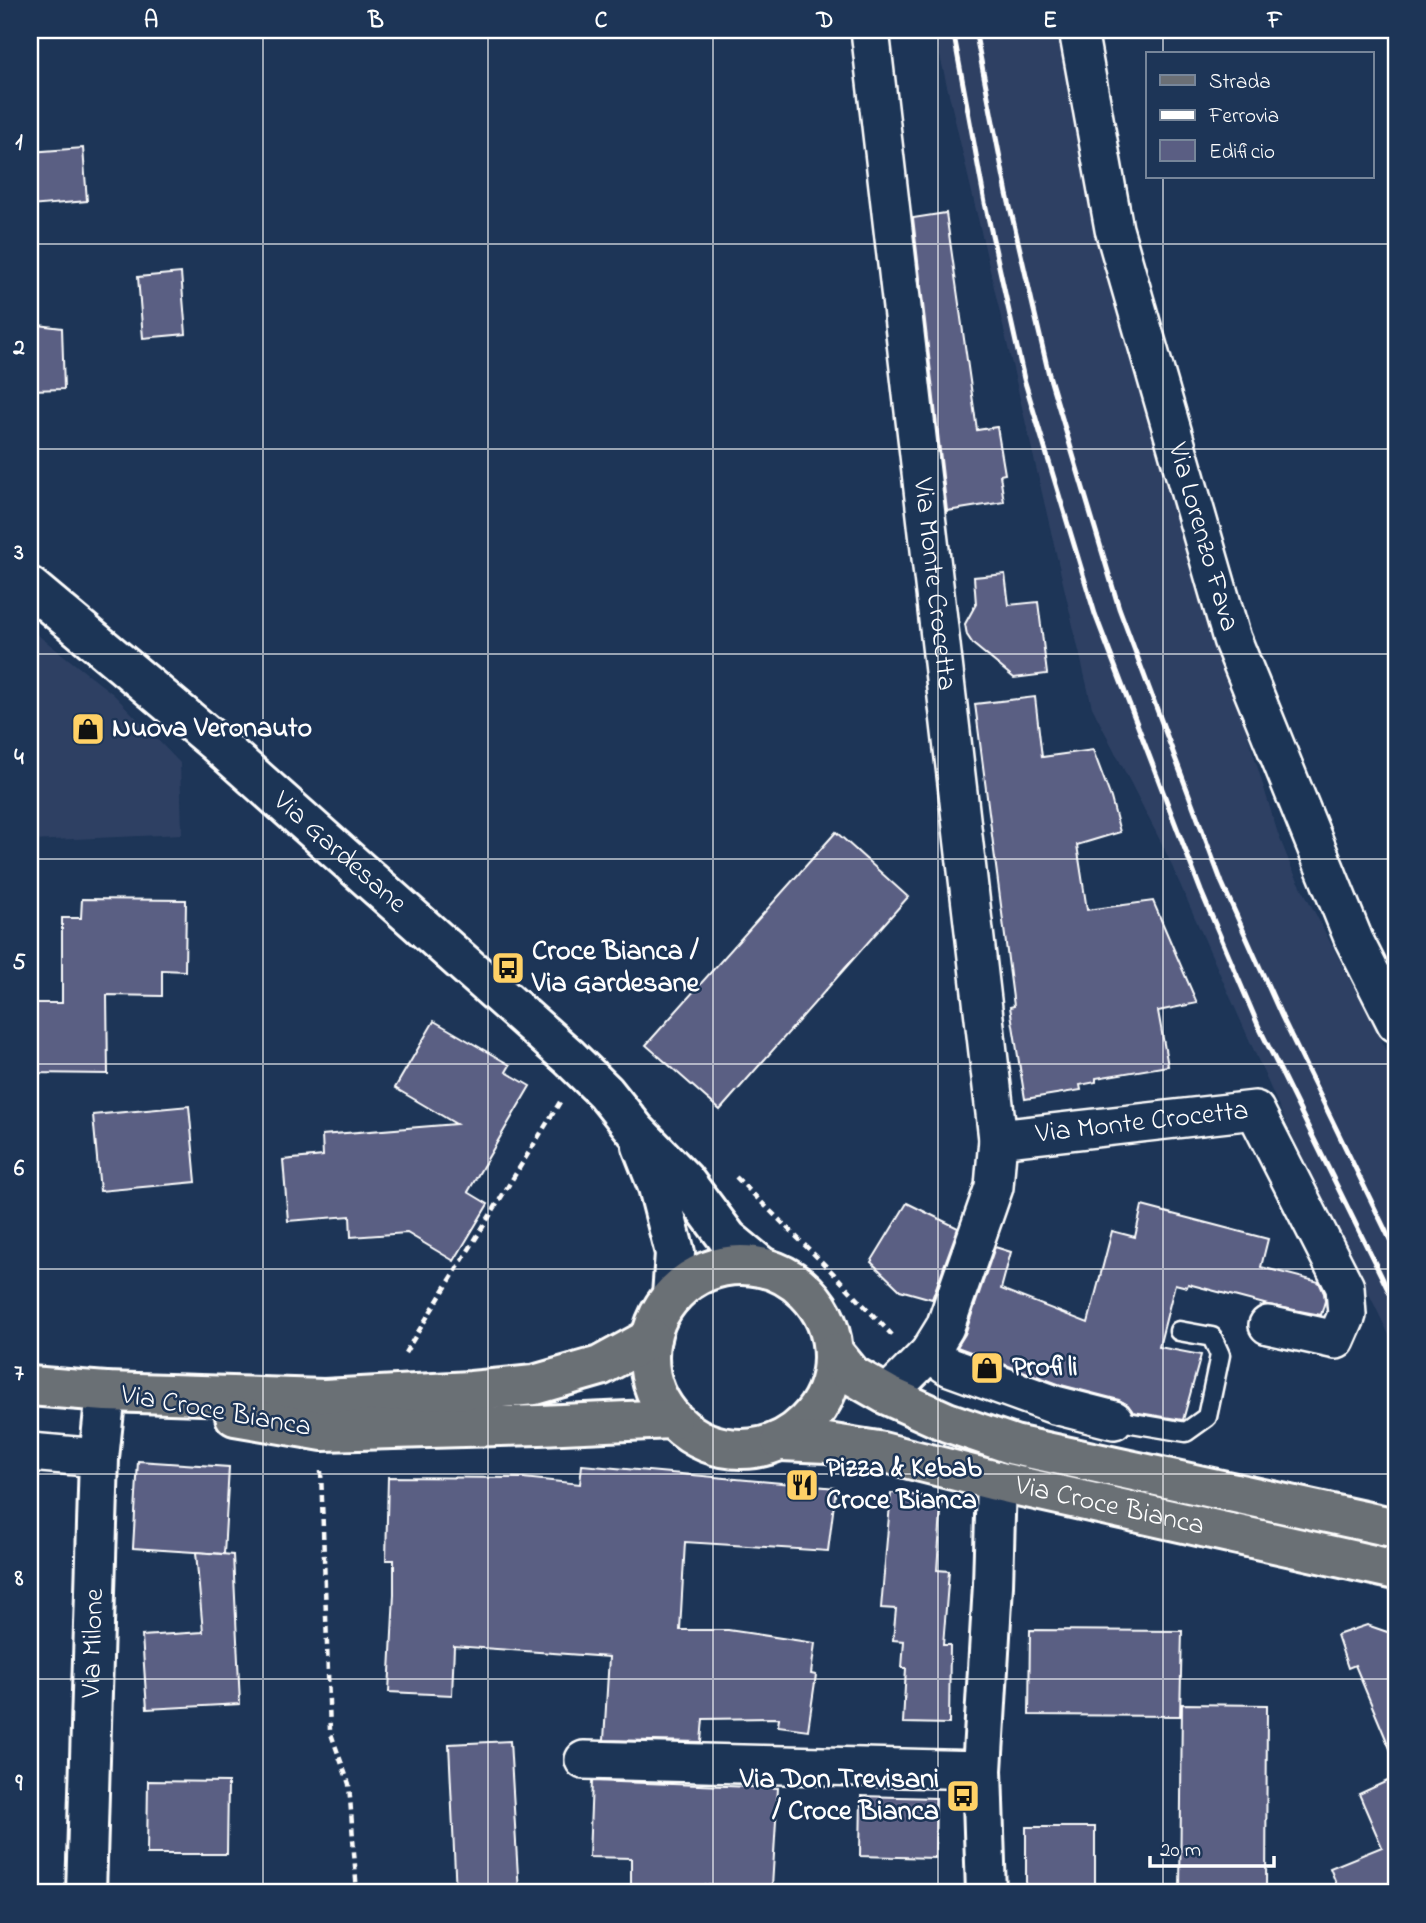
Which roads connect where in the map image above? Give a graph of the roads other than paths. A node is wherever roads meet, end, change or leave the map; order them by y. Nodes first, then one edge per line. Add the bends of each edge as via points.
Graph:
1 (870, 30) edge
2 (1078, 30) edge
3 (30, 587) edge
4 (1396, 1024) edge
5 (636, 1131) junction
6 (998, 1139) junction
7 (762, 1267) junction
8 (672, 1296) junction
9 (1268, 1325) dead end
10 (1179, 1331) dead end
11 (651, 1338) junction
12 (914, 1348) junction
13 (834, 1353) junction
14 (30, 1386) edge
15 (106, 1392) junction
16 (887, 1395) junction
17 (672, 1419) junction
18 (1114, 1420) joint
19 (781, 1441) junction
20 (30, 1452) edge
21 (99, 1458) junction
22 (996, 1481) junction
23 (1396, 1528) edge
24 (1396, 1570) edge
25 (584, 1760) dead end
26 (982, 1770) junction
27 (86, 1893) edge
28 (986, 1893) edge

1 - 6 street, Via Monte Crocetta
2 - 4 street, Via Lorenzo Fava via 1114,229 1232,639 1354,940
3 - 5 main road, Via Gardesane via 216,743 498,992 605,1092
5 - 7 main road, Via Gardesane via 684,1180 729,1240
5 - 8 main road, Via Gardesane via 659,1186 675,1253
6 - 9 street, Via Monte Crocetta via 1255,1110 1345,1287 1347,1315 1336,1340
6 - 12 street, Via Monte Crocetta via 994,1187 945,1327
7 - 8 main road, Via Croce Bianca via 713,1269
7 - 13 main road, Via Croce Bianca via 785,1275 820,1308
8 - 11 main road, Via Croce Bianca
10 - 18 lane via 1212,1337 1220,1355 1207,1417 1186,1432
11 - 15 main road, Via Croce Bianca via 600,1366 534,1385 484,1390 324,1399
11 - 17 main road, Via Croce Bianca via 652,1381
12 - 16 street, Via Monte Crocetta
12 - 18 street via 950,1367 1055,1405
13 - 16 main road, Via Croce Bianca via 852,1375
13 - 19 main road, Via Croce Bianca via 828,1389 810,1420
14 - 15 main road
15 - 17 main road, Via Croce Bianca via 323,1431
15 - 21 main road, Via Milone
16 - 23 main road, Via Croce Bianca via 1014,1446
17 - 19 main road, Via Croce Bianca via 704,1442 723,1448 743,1450
19 - 22 main road, Via Croce Bianca via 878,1451
20 - 21 street
21 - 27 main road, Via Milone
22 - 24 main road, Via Croce Bianca
22 - 26 main road
25 - 26 street
26 - 28 main road

